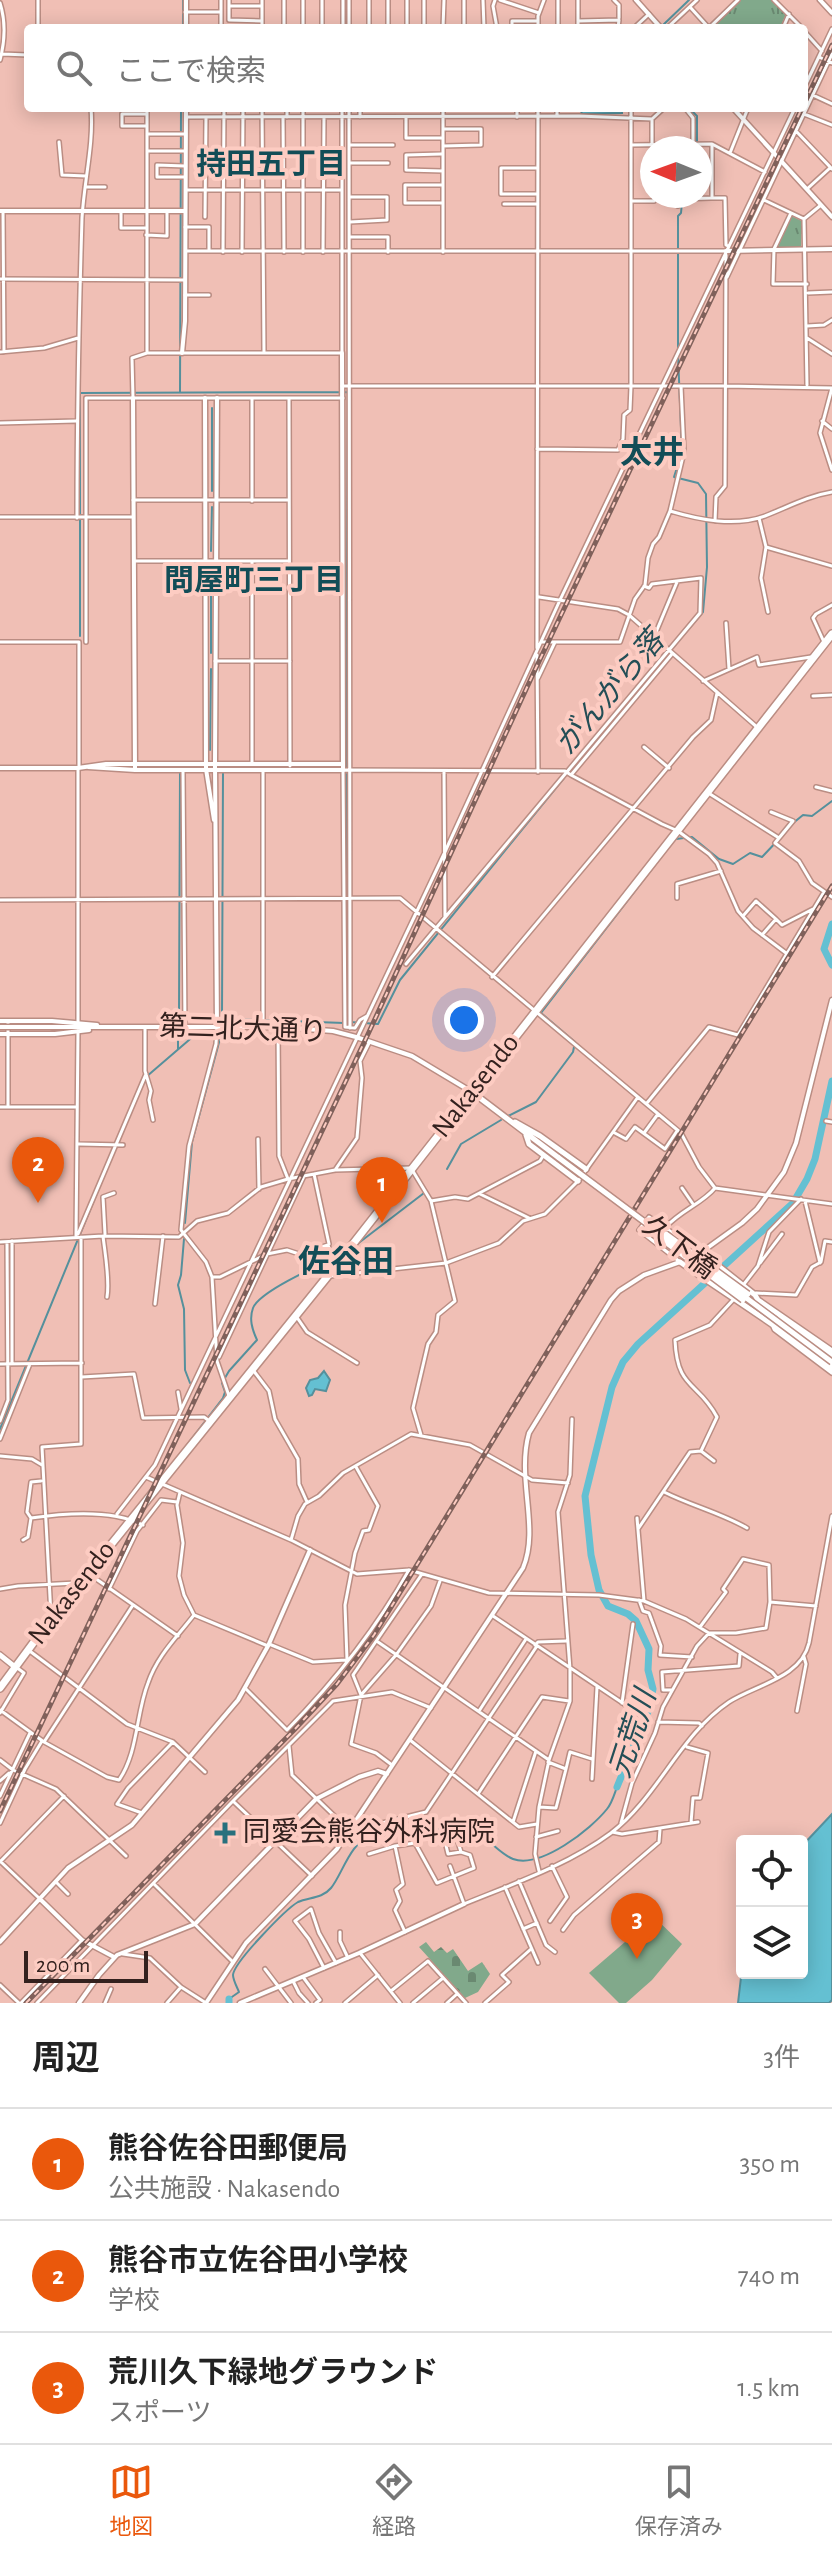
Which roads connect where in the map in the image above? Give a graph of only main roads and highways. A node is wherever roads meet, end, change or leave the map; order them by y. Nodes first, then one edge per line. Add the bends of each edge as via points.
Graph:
1 (832, 634) edge
2 (472, 1092) junction
3 (503, 1116) junction
4 (526, 1134) junction
5 (586, 1169) road end
6 (578, 1181) road end
7 (628, 1209) junction
8 (702, 1253) road end
9 (680, 1262) road end
10 (751, 1294) junction
11 (774, 1311) junction
12 (755, 1312) junction
13 (772, 1321) junction
14 (832, 1351) edge
15 (832, 1364) edge
16 (0, 1655) edge
17 (15, 1667) junction
18 (0, 1688) edge

1 - 2 highway, Nakasendo
2 - 3 main road
2 - 17 highway, Nakasendo
3 - 4 main road
3 - 5 main road
4 - 6 main road via 527,1142
4 - 7 main road, 久下橋, bridge
7 - 10 main road, bridge
7 - 12 main road, bridge
7 - 15 main road, 久下橋, bridge
8 - 10 main road
9 - 12 main road
10 - 11 main road
11 - 14 main road
11 - 15 main road, bridge
12 - 13 main road
13 - 15 main road, bridge
13 - 15 main road via 775,1329
16 - 17 main road
17 - 18 highway, Nakasendo

